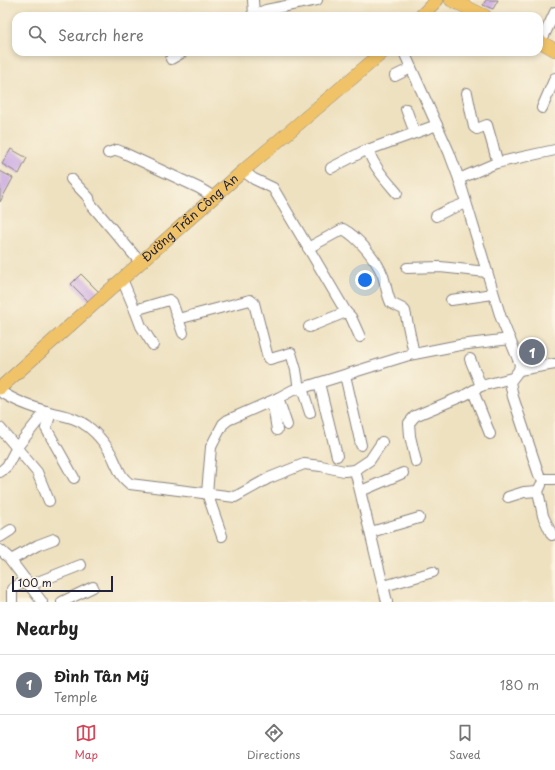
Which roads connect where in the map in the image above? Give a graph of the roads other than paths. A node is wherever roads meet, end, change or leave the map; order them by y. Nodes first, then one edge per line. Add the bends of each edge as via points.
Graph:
1 (317, 0) edge
2 (437, 0) edge
3 (451, 0) edge
4 (251, 7) edge
5 (425, 12) edge
6 (476, 12) edge
7 (555, 12) edge
8 (543, 36) edge
9 (543, 44) edge
10 (555, 50) edge
11 (176, 56) edge
12 (378, 56) edge
13 (406, 56) edge
14 (171, 59) dead end
15 (411, 68) junction
16 (395, 76) dead end
17 (555, 78) edge
18 (467, 93) dead end
19 (542, 108) dead end
20 (406, 109) dead end
21 (437, 126) junction
22 (415, 133) junction
23 (368, 150) junction
24 (555, 150) edge
25 (108, 153) dead end
26 (496, 163) junction
27 (331, 168) dead end
28 (243, 171) junction
29 (71, 179) dead end
30 (459, 179) junction
31 (397, 193) dead end
32 (214, 197) junction
33 (466, 203) junction
34 (436, 216) dead end
35 (308, 248) junction
36 (140, 262) junction
37 (407, 268) dead end
38 (487, 272) junction
39 (122, 278) junction
40 (493, 294) junction
41 (451, 300) dead end
42 (135, 310) junction
43 (346, 312) junction
44 (178, 318) junction
45 (309, 327) dead end
46 (183, 333) dead end
47 (360, 337) dead end
48 (510, 339) junction
49 (153, 345) dead end
50 (414, 354) junction
51 (470, 359) dead end
52 (555, 364) edge
53 (520, 370) junction
54 (345, 375) junction
55 (512, 378) junction
56 (319, 383) junction
57 (300, 388) junction
58 (0, 389) edge
59 (477, 389) junction
60 (274, 400) junction
61 (48, 412) junction
62 (310, 414) dead end
63 (287, 425) dead end
64 (0, 428) edge
65 (277, 430) dead end
66 (490, 434) dead end
67 (382, 442) dead end
68 (361, 445) dead end
69 (17, 447) junction
70 (337, 456) dead end
71 (416, 462) dead end
72 (355, 470) junction
73 (0, 472) edge
74 (403, 473) dead end
75 (74, 478) dead end
76 (544, 479) junction
77 (555, 479) edge
78 (360, 491) junction
79 (538, 491) junction
80 (207, 493) junction
81 (508, 496) dead end
82 (49, 501) dead end
83 (419, 518) dead end
84 (11, 530) dead end
85 (371, 532) junction
86 (552, 535) dead end
87 (222, 536) dead end
88 (0, 537) edge
89 (54, 539) dead end
90 (0, 550) edge
91 (11, 560) junction
92 (81, 565) dead end
93 (434, 572) dead end
94 (28, 583) junction
95 (384, 586) junction
96 (93, 587) dead end
97 (12, 602) edge
98 (42, 602) edge
99 (62, 602) edge
100 (388, 602) edge

1 - 4 street via 266,10
2 - 5 main road
3 - 6 main road
7 - 8 street
9 - 10 main road
11 - 14 street
12 - 28 main road, Đường Trần Công An
13 - 15 street
15 - 16 street
15 - 21 street
17 - 19 street
18 - 26 street via 474,127 488,127
20 - 22 street
21 - 22 street
21 - 30 street
22 - 23 street
23 - 27 street
23 - 31 street via 376,168
24 - 26 street
25 - 32 street via 117,150 122,152
26 - 30 street
28 - 32 main road, Đường Trần Công An
28 - 35 street via 273,188
29 - 36 street
30 - 33 street
32 - 36 main road, Đường Trần Công An
33 - 34 street
33 - 38 street
35 - 43 street
35 - 50 street via 342,229 358,240 382,274 391,303 405,311
36 - 39 main road, Đường Trần Công An
37 - 38 street via 440,267
38 - 40 street
39 - 42 street
39 - 58 main road, Đường Trần Công An
40 - 41 street
40 - 48 street
42 - 44 street via 171,300
42 - 49 street
43 - 45 street
43 - 47 street
44 - 46 street
44 - 57 street via 252,301 268,358 291,353
48 - 50 street
48 - 53 street
50 - 54 street
51 - 59 street
52 - 53 street
53 - 55 street
54 - 56 street
54 - 68 street
55 - 59 street
55 - 76 street via 510,382 513,397 540,475
56 - 57 street
56 - 70 street
57 - 60 street
57 - 62 street
58 - 61 street via 18,402
59 - 66 street
59 - 71 street via 411,419 410,436
60 - 63 street
60 - 65 street
60 - 80 street via 223,424 212,447
61 - 69 street
61 - 75 street via 46,428
61 - 80 street via 77,420 88,426 115,461 121,476 130,484
64 - 69 street
67 - 72 street via 370,460
69 - 73 street via 7,466
69 - 82 street via 37,472
72 - 78 street
72 - 80 street via 344,471 304,464 269,478 235,497
74 - 78 street
76 - 77 street
76 - 79 street
78 - 85 street
79 - 81 street
79 - 86 street via 543,516
80 - 87 street
83 - 85 street
84 - 88 street
85 - 95 street
89 - 91 street
90 - 91 street
91 - 94 street
92 - 94 street
93 - 95 street
94 - 97 street via 12,589
94 - 98 street
95 - 100 street
96 - 99 street

